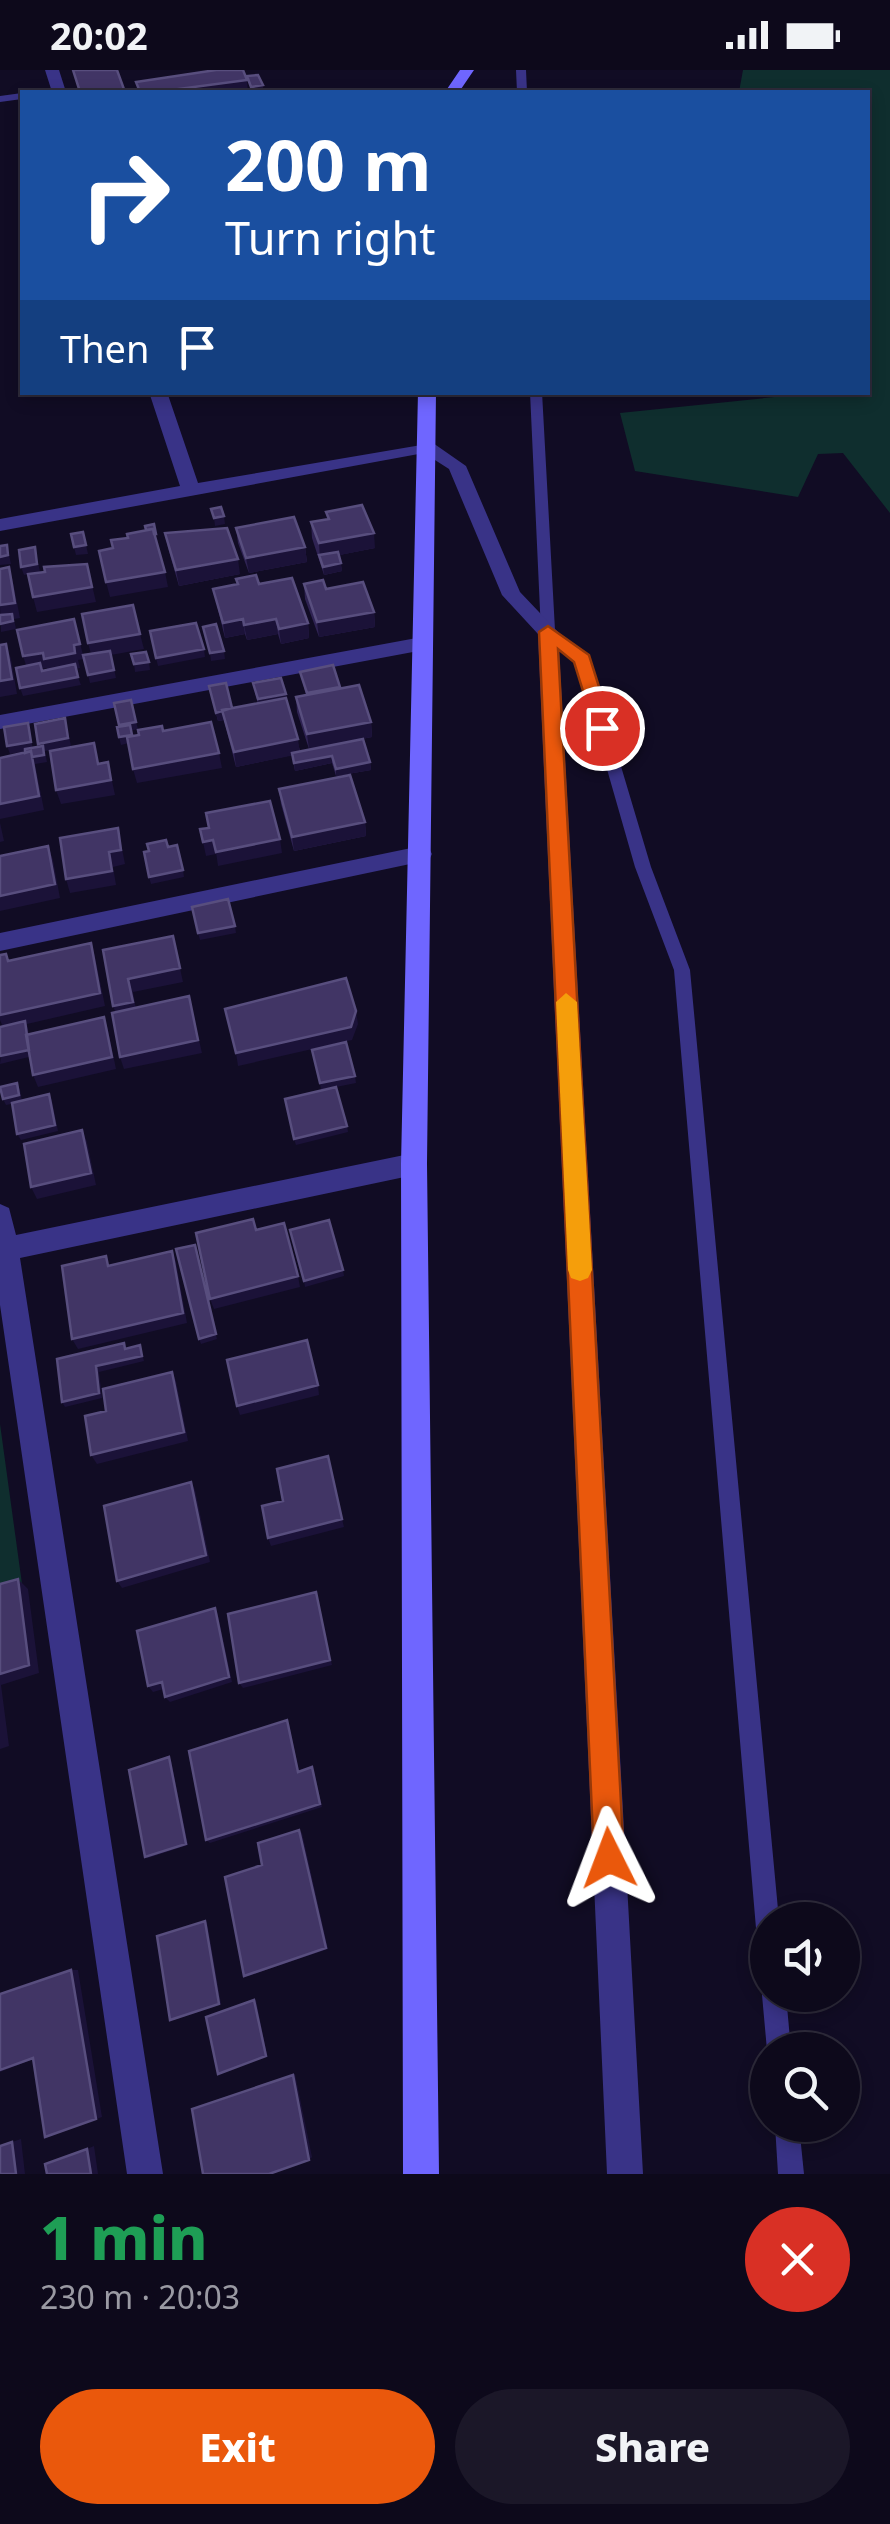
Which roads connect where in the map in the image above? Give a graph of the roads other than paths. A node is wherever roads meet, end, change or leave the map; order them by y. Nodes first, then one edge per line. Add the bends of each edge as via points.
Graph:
1 (159, 395) edge
2 (427, 395) edge
3 (536, 395) edge
4 (427, 447) junction
5 (191, 491) junction
6 (0, 526) edge
7 (548, 632) junction
8 (422, 644) junction
9 (0, 722) edge
10 (420, 854) junction
11 (0, 942) edge
12 (414, 1164) junction
13 (0, 1216) edge
14 (3, 1249) edge
15 (766, 1902) edge
16 (788, 2142) edge
17 (145, 2174) edge
18 (420, 2174) edge
19 (625, 2174) edge
20 (791, 2174) edge

1 - 5 street
2 - 4 street
3 - 7 lane
4 - 5 street
4 - 7 street via 457,466 512,595
4 - 8 street
5 - 6 street
7 - 15 lane via 582,659 643,867 682,970
7 - 19 street
8 - 9 street
8 - 10 street
10 - 11 street
10 - 12 street
12 - 14 street
12 - 18 street
13 - 14 street
14 - 17 street
16 - 20 lane

